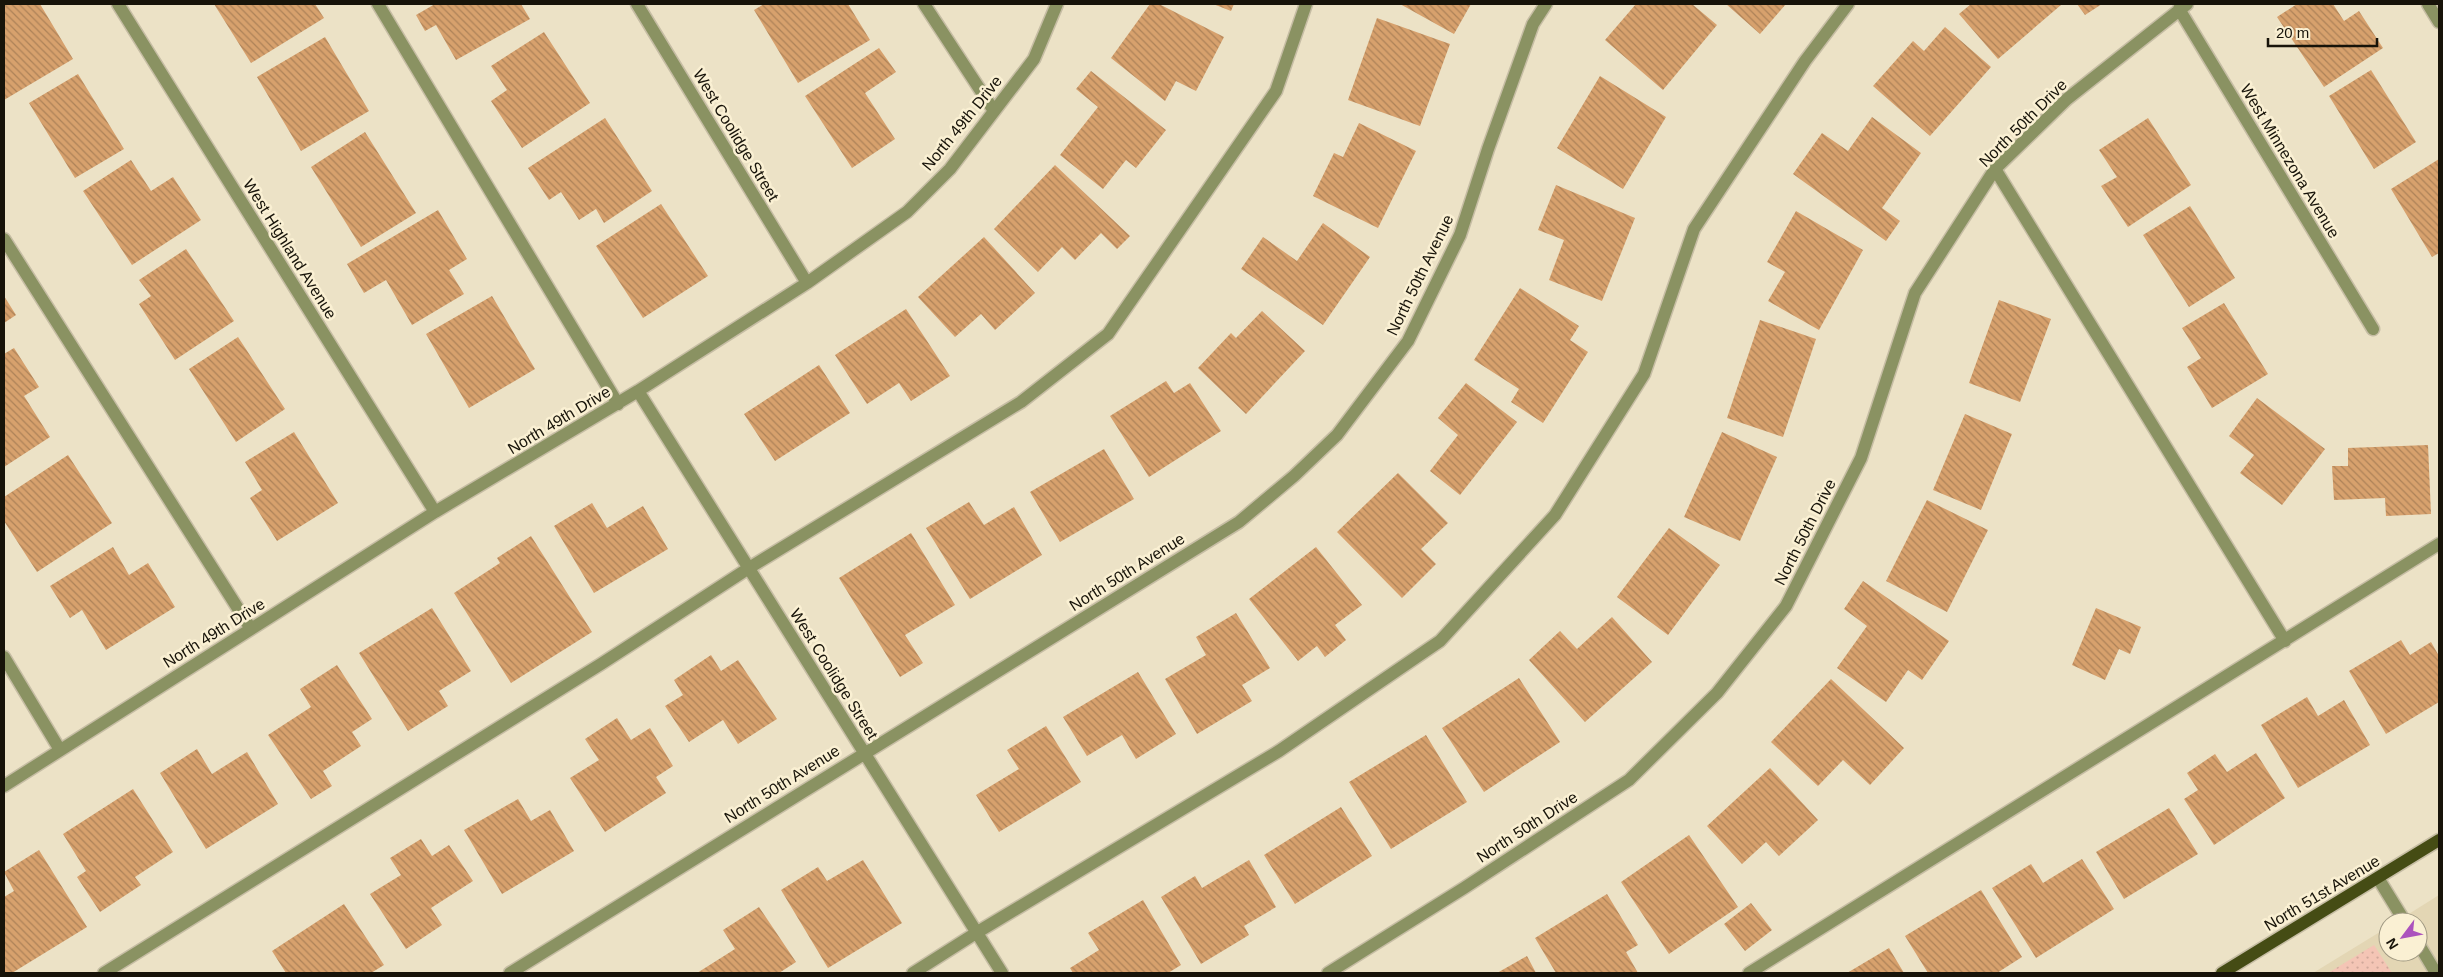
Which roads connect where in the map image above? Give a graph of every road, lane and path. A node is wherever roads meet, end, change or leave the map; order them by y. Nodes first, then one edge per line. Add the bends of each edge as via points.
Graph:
1 (118, 4) edge
2 (378, 4) edge
3 (637, 4) edge
4 (924, 4) edge
5 (1057, 4) edge
6 (1306, 4) edge
7 (1546, 4) edge
8 (1848, 4) edge
9 (2428, 4) edge
10 (2183, 6) edge
11 (2439, 22) edge
12 (994, 111) junction
13 (1995, 169) junction
14 (4, 238) edge
15 (807, 283) junction
16 (2373, 329) dead end
17 (638, 392) junction
18 (618, 404) junction
19 (435, 512) junction
20 (2439, 544) edge
21 (749, 568) junction
22 (251, 629) junction
23 (2285, 642) junction
24 (4, 656) edge
25 (60, 750) junction
26 (864, 753) junction
27 (4, 786) edge
28 (2439, 840) edge
29 (2378, 878) junction
30 (2399, 912) edge
31 (976, 933) junction
32 (2428, 960) edge
33 (104, 973) edge
34 (510, 973) edge
35 (913, 973) edge
36 (1002, 973) edge
37 (1328, 973) edge
38 (1749, 973) edge
39 (2222, 973) edge
40 (2436, 973) edge

1 - 19 street, West Highland Avenue
2 - 18 street
3 - 15 street, West Coolidge Street
4 - 12 street
5 - 12 street, North 49th Drive via 1034,59
6 - 21 street via 1276,91 1108,334 1021,402
7 - 26 street, North 50th Avenue via 1533,24 1460,235 1408,341 1337,435 1239,522
8 - 31 street via 1805,61 1694,229 1644,374 1555,514 1440,641 1279,751
9 - 11 street
10 - 13 street, North 50th Drive via 2067,99
10 - 16 street, West Minnezona Avenue
12 - 15 street, North 49th Drive via 950,169 907,212
13 - 23 street
13 - 37 street, North 50th Drive via 1915,293 1860,458 1786,606 1717,693 1629,780
14 - 22 street
15 - 17 street, North 49th Drive
17 - 18 street, North 49th Drive
17 - 21 street, West Coolidge Street
18 - 19 street, North 49th Drive
19 - 22 street, North 49th Drive
20 - 23 street
21 - 26 street, West Coolidge Street
21 - 33 street via 601,664
22 - 25 street, North 49th Drive
23 - 38 street
24 - 25 street
25 - 27 street, North 49th Drive
26 - 31 street, West Coolidge Street
26 - 34 street, North 50th Avenue
28 - 29 main road, North 51st Avenue
29 - 30 street
29 - 39 main road, North 51st Avenue
31 - 35 street
31 - 36 street, West Coolidge Street
32 - 40 street

